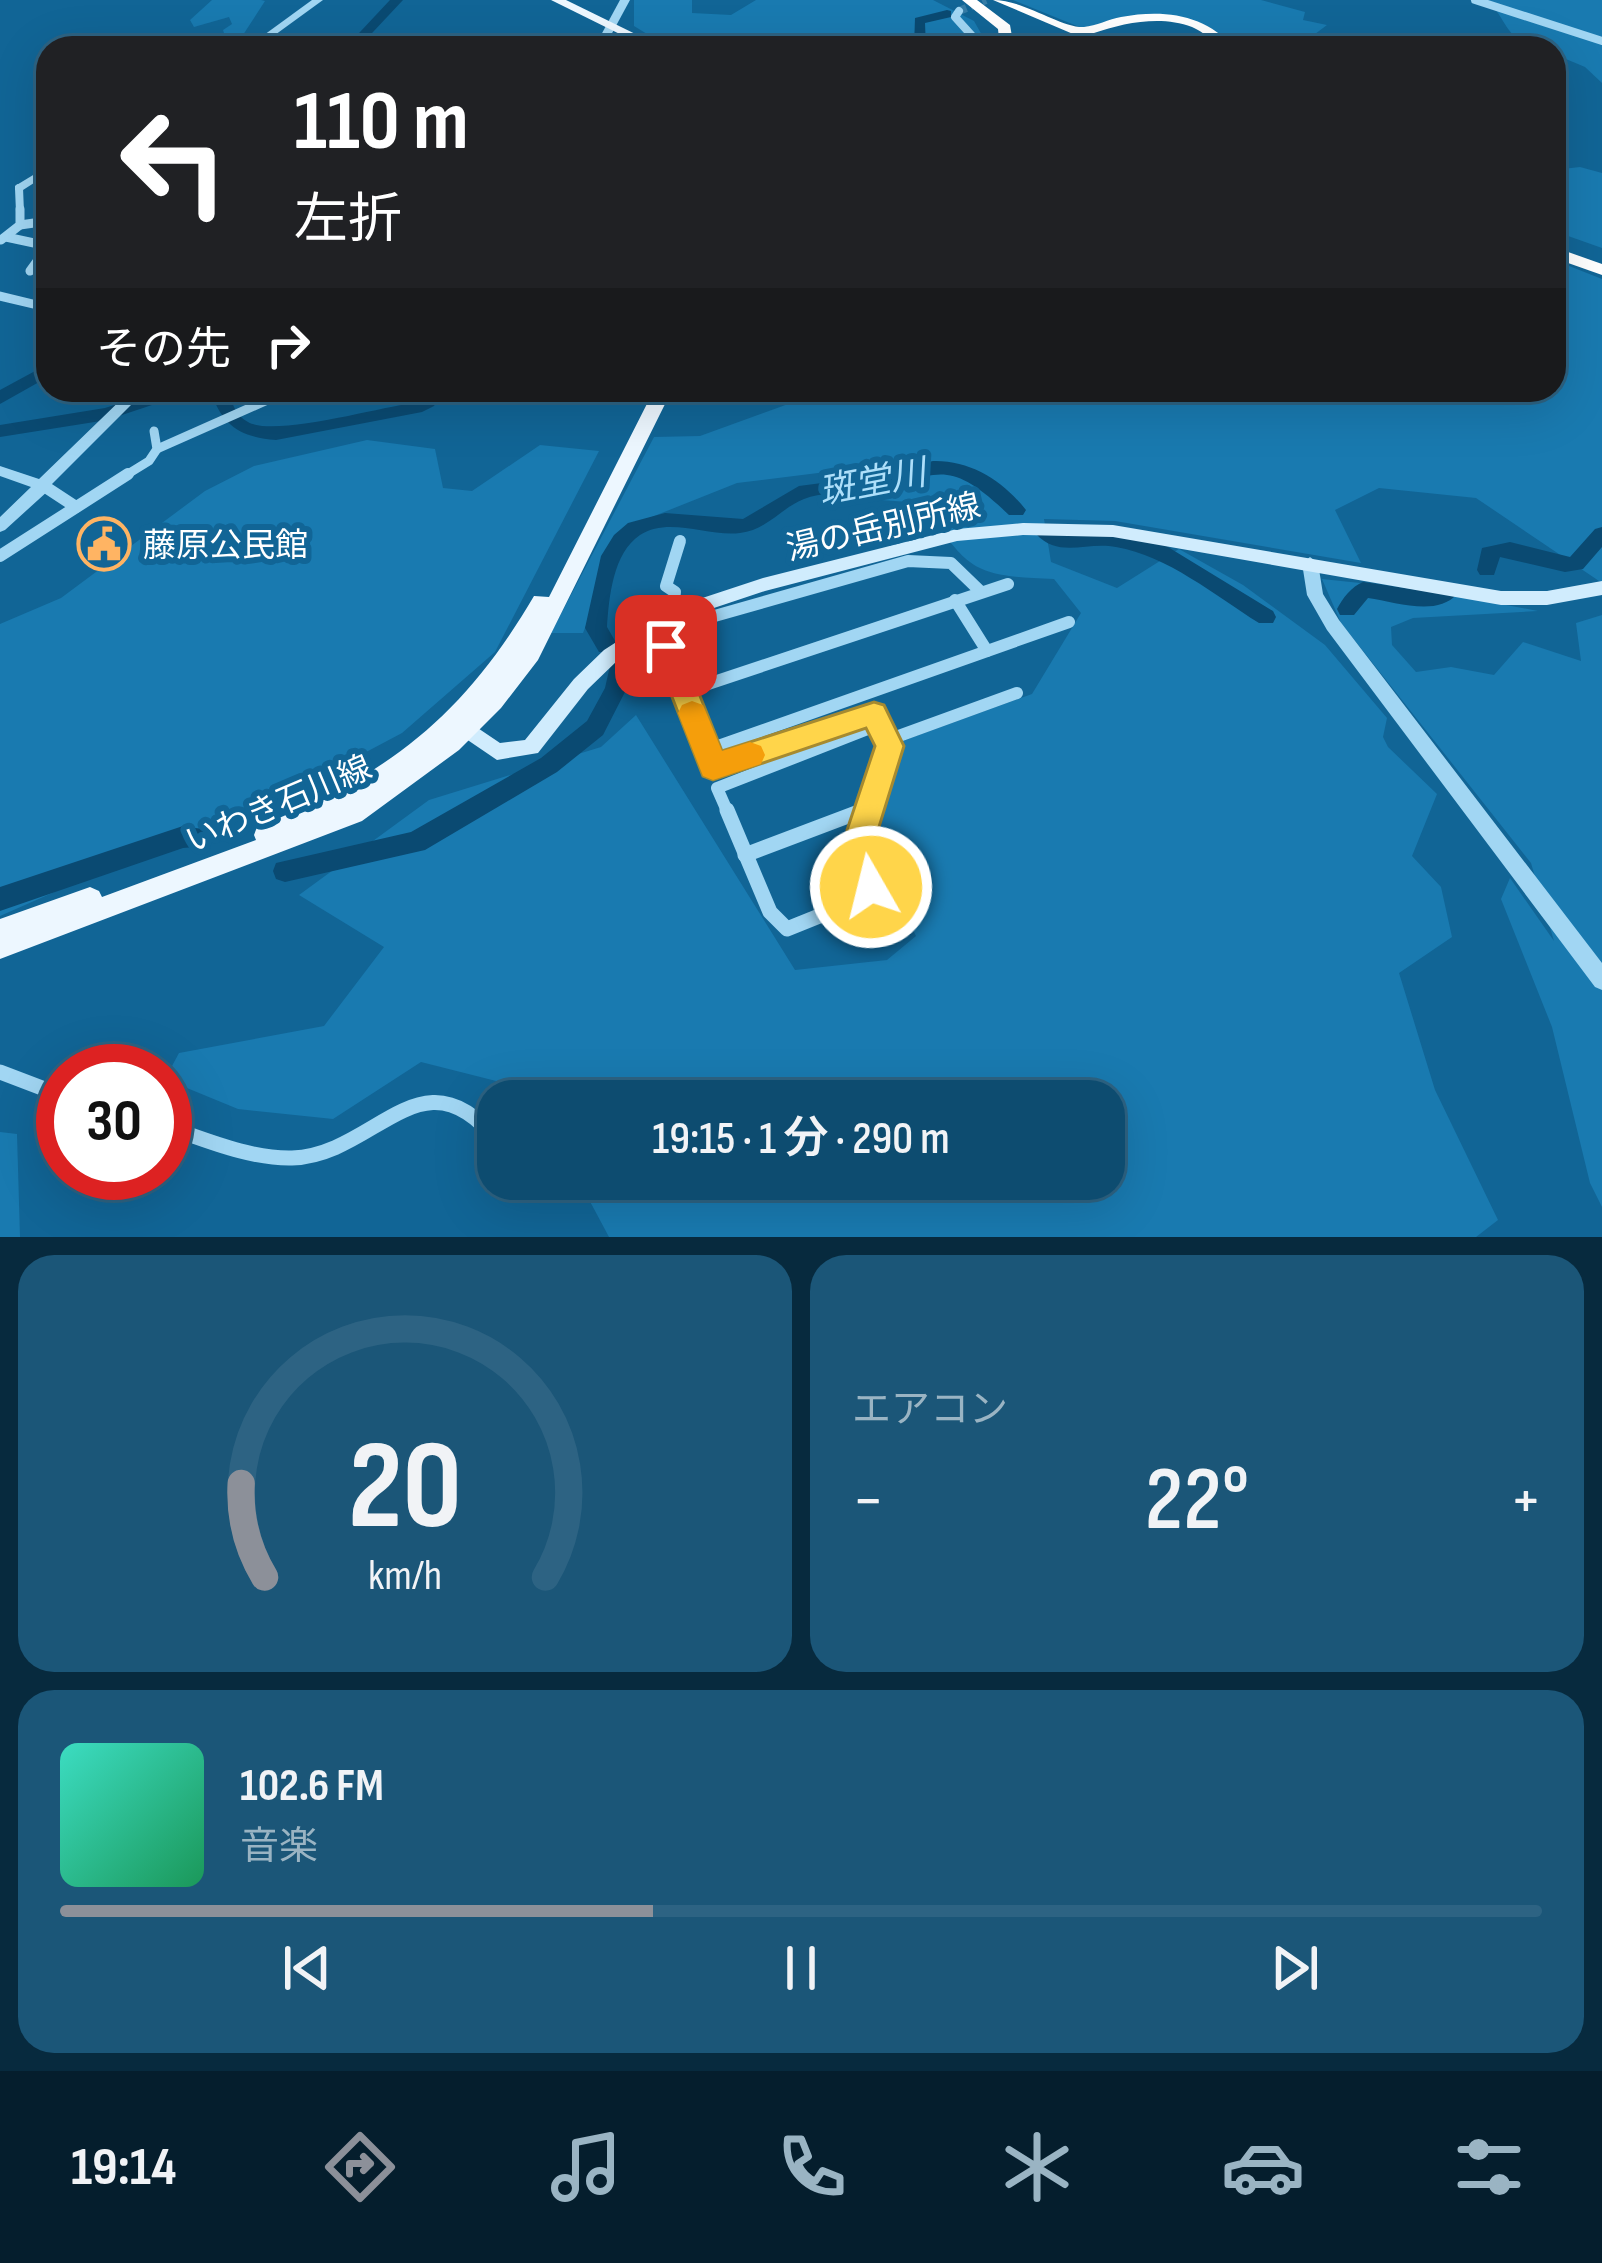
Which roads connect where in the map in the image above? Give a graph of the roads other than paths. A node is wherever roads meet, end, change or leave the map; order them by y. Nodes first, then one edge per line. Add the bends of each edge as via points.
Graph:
1 (317, 0) edge
2 (545, 0) edge
3 (557, 0) edge
4 (625, 0) edge
5 (982, 0) edge
6 (998, 0) edge
7 (1475, 0) edge
8 (964, 6) edge
9 (611, 30) junction
10 (268, 36) edge
11 (607, 36) edge
12 (622, 36) edge
13 (627, 36) edge
14 (972, 36) edge
15 (1008, 36) edge
16 (1078, 36) edge
17 (1086, 36) edge
18 (1089, 36) edge
19 (1091, 36) tunnel mouth
20 (1091, 36) tunnel mouth
21 (1205, 36) edge
22 (1214, 36) edge
23 (1602, 41) edge
24 (36, 177) edge
25 (19, 188) joint
26 (36, 222) edge
27 (20, 225) junction
28 (3, 239) edge
29 (36, 244) edge
30 (1566, 252) edge
31 (36, 263) edge
32 (1602, 266) edge
33 (30, 272) dead end
34 (0, 296) edge
35 (33, 304) dead end
36 (127, 402) edge
37 (259, 402) edge
38 (644, 402) edge
39 (656, 402) edge
40 (154, 430) dead end
41 (157, 449) junction
42 (0, 471) edge
43 (44, 486) junction
44 (76, 507) junction
45 (0, 526) edge
46 (680, 541) dead end
47 (0, 556) edge
48 (1310, 563) junction
49 (1008, 584) dead end
50 (1602, 588) edge
51 (766, 592) junction
52 (982, 592) junction
53 (955, 601) junction
54 (672, 615) junction
55 (1069, 622) dead end
56 (987, 651) junction
57 (684, 692) junction
58 (1017, 693) dead end
59 (878, 724) junction
60 (462, 727) junction
61 (885, 741) junction
62 (706, 750) junction
63 (870, 814) junction
64 (745, 855) junction
65 (0, 931) edge
66 (0, 947) edge
67 (1602, 980) edge
68 (0, 1072) edge
69 (36, 1086) edge
70 (477, 1116) edge
71 (192, 1133) edge

1 - 10 street
2 - 9 main road
3 - 9 main road
4 - 9 street
5 - 17 highway
6 - 16 highway
6 - 18 highway
7 - 23 street
8 - 14 street via 955,16
8 - 15 highway via 1000,22
9 - 11 street
9 - 12 main road
9 - 13 main road
19 - 21 highway via 1123,23 1162,22
20 - 22 highway via 1122,19 1166,19
24 - 25 street
25 - 27 street
26 - 27 street
27 - 28 street
28 - 29 street
30 - 32 highway
31 - 33 street
34 - 35 street
36 - 43 street
37 - 41 street
38 - 60 main road, いわき石川線 via 515,651
39 - 60 main road, いわき石川線 via 530,654 506,691
40 - 41 street
41 - 44 street
42 - 43 street
43 - 44 street
43 - 45 street
44 - 47 street
46 - 54 street via 666,586 676,592
48 - 50 main road, 湯の岳別所線 via 1501,598
48 - 51 main road, 湯の岳別所線 via 1113,531 1023,529 957,536
48 - 67 street via 1315,595 1333,625
49 - 52 street
51 - 52 street via 943,557
51 - 54 main road, 湯の岳別所線
51 - 57 street via 668,640 665,652
52 - 53 street
53 - 56 street
53 - 57 street
54 - 60 main road, 湯の岳別所線 via 611,655 531,747 497,752
55 - 56 street
56 - 62 street
57 - 62 street
58 - 61 street
59 - 61 street
59 - 62 street via 874,714 713,767
59 - 64 street via 717,788
60 - 65 main road, いわき石川線 via 385,778 276,832
60 - 66 main road, いわき石川線 via 404,783 354,814
61 - 63 street
63 - 64 street
63 - 64 street via 862,830 871,887 864,898 787,928 770,912
68 - 69 street
70 - 71 street via 451,1102 417,1104 334,1148 294,1158

